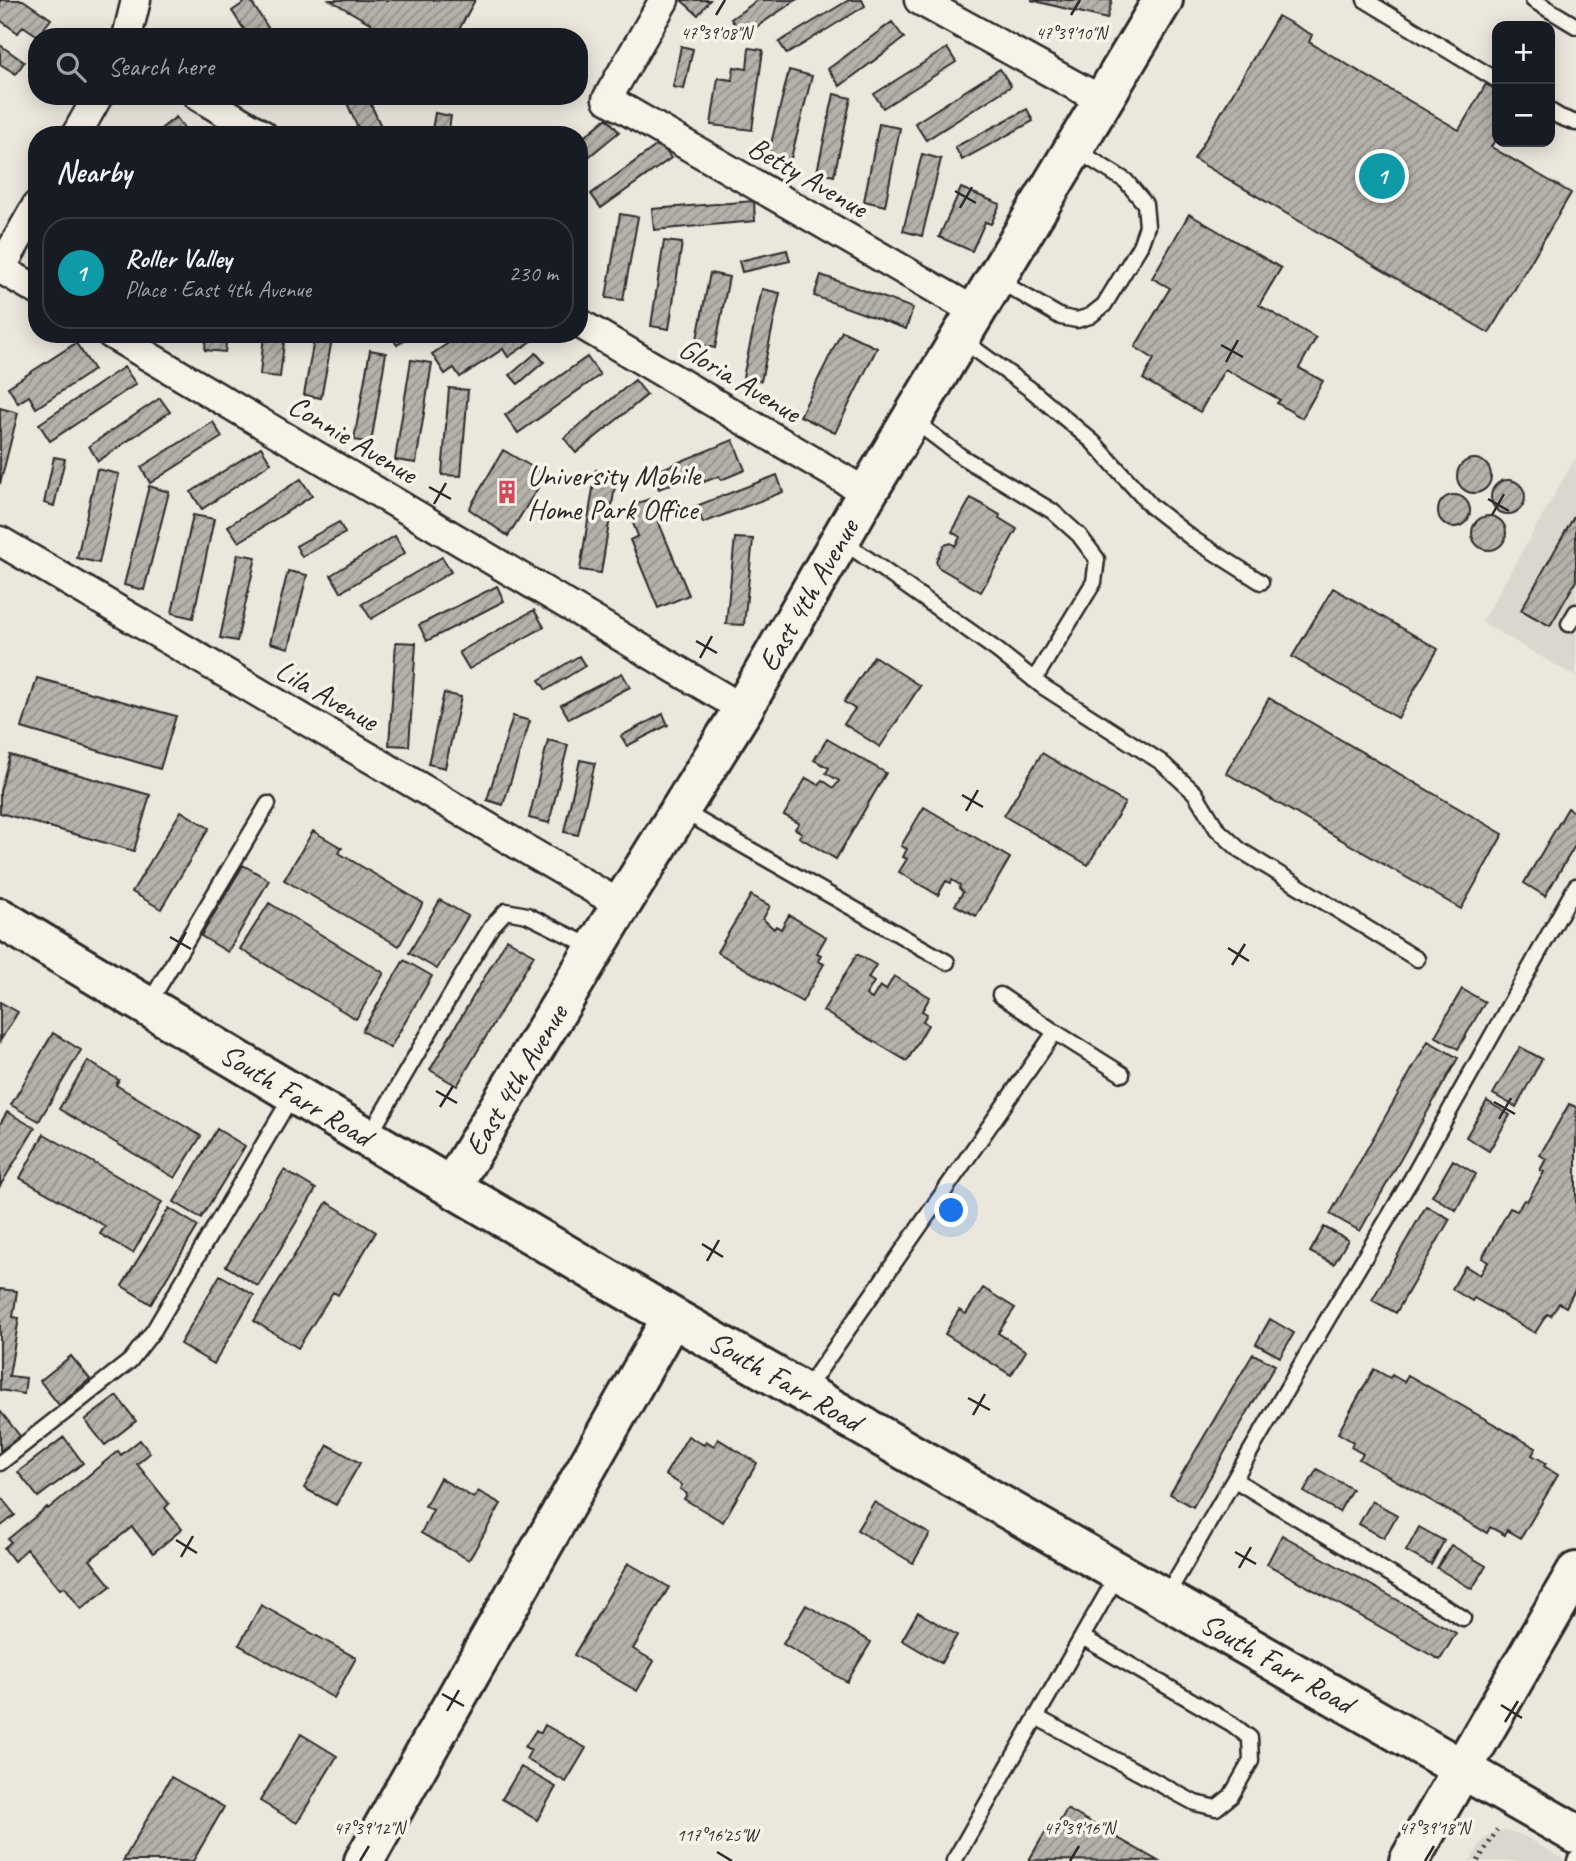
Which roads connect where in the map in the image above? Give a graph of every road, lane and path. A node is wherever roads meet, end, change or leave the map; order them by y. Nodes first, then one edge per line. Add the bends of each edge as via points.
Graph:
1 (136, 0) edge
2 (664, 0) edge
3 (919, 0) edge
4 (1163, 0) edge
5 (1365, 0) edge
6 (1532, 0) edge
7 (1576, 26) edge
8 (129, 28) edge
9 (1492, 76) edge
10 (1102, 101) junction
11 (93, 105) edge
12 (213, 105) edge
13 (1555, 114) edge
14 (1576, 123) edge
15 (81, 126) edge
16 (248, 126) edge
17 (1074, 148) junction
18 (28, 221) edge
19 (0, 270) edge
20 (996, 279) junction
21 (28, 285) edge
22 (968, 325) junction
23 (588, 328) edge
24 (126, 343) edge
25 (912, 419) junction
26 (866, 494) junction
27 (840, 539) junction
28 (0, 541) edge
29 (1261, 582) dead end
30 (1034, 680) junction
31 (743, 709) junction
32 (268, 803) dead end
33 (680, 809) junction
34 (1576, 886) edge
35 (621, 905) junction
36 (0, 918) edge
37 (595, 948) junction
38 (1417, 959) dead end
39 (947, 962) dead end
40 (1000, 995) dead end
41 (147, 1006) junction
42 (1055, 1032) junction
43 (1122, 1074) dead end
44 (294, 1093) junction
45 (368, 1138) junction
46 (451, 1187) junction
47 (672, 1317) junction
48 (804, 1393) junction
49 (0, 1464) edge
50 (1235, 1480) junction
51 (1576, 1572) edge
52 (1119, 1573) junction
53 (1164, 1599) junction
54 (1463, 1618) dead end
55 (1082, 1637) junction
56 (1037, 1717) junction
57 (1462, 1769) junction
58 (1498, 1829) dead end
59 (1576, 1834) edge
60 (364, 1861) edge
61 (954, 1861) edge
62 (1409, 1861) edge
63 (1478, 1861) edge

1 - 8 street
2 - 22 street, Betty Avenue via 607,99
3 - 10 street
4 - 10 street, East 4th Avenue
5 - 9 lane
6 - 7 lane
10 - 17 street, East 4th Avenue
11 - 15 street
12 - 16 street
13 - 14 lane
17 - 20 street, East 4th Avenue
17 - 20 lane via 1126,181 1145,204 1147,226 1140,246 1104,305 1077,320 1060,317
18 - 19 street
19 - 21 street
20 - 22 street, East 4th Avenue
22 - 25 street, East 4th Avenue
22 - 29 lane via 1030,389 1093,442 1152,506 1193,539
23 - 26 street, Gloria Avenue
24 - 31 street, Connie Avenue
25 - 26 street, East 4th Avenue
25 - 30 lane via 962,457 1052,511 1097,559 1094,582
26 - 27 street, East 4th Avenue
27 - 30 lane
27 - 31 street, East 4th Avenue
28 - 35 street, Lila Avenue
30 - 38 lane via 1161,762 1195,793 1217,829 1240,850
31 - 33 street, East 4th Avenue
32 - 41 lane
33 - 35 street, East 4th Avenue
33 - 39 lane
34 - 50 lane
35 - 37 street, East 4th Avenue
36 - 41 street, South Farr Road
37 - 45 lane via 527,915 506,911 472,957
37 - 46 street, East 4th Avenue
40 - 42 lane
41 - 44 street, South Farr Road
42 - 43 lane
42 - 48 lane
44 - 45 street, South Farr Road
44 - 49 lane via 154,1330 130,1361
45 - 46 street, South Farr Road
46 - 47 street, South Farr Road
47 - 48 street, South Farr Road
47 - 60 street
48 - 52 street, South Farr Road
50 - 53 lane
50 - 54 lane
51 - 57 street
52 - 53 street, South Farr Road
52 - 55 lane
53 - 57 street, South Farr Road
55 - 56 lane
55 - 56 lane via 1232,1724 1250,1738 1251,1761 1231,1796 1216,1808 1195,1804
56 - 61 lane
57 - 59 street, South Farr Road
57 - 62 street
58 - 63 path

